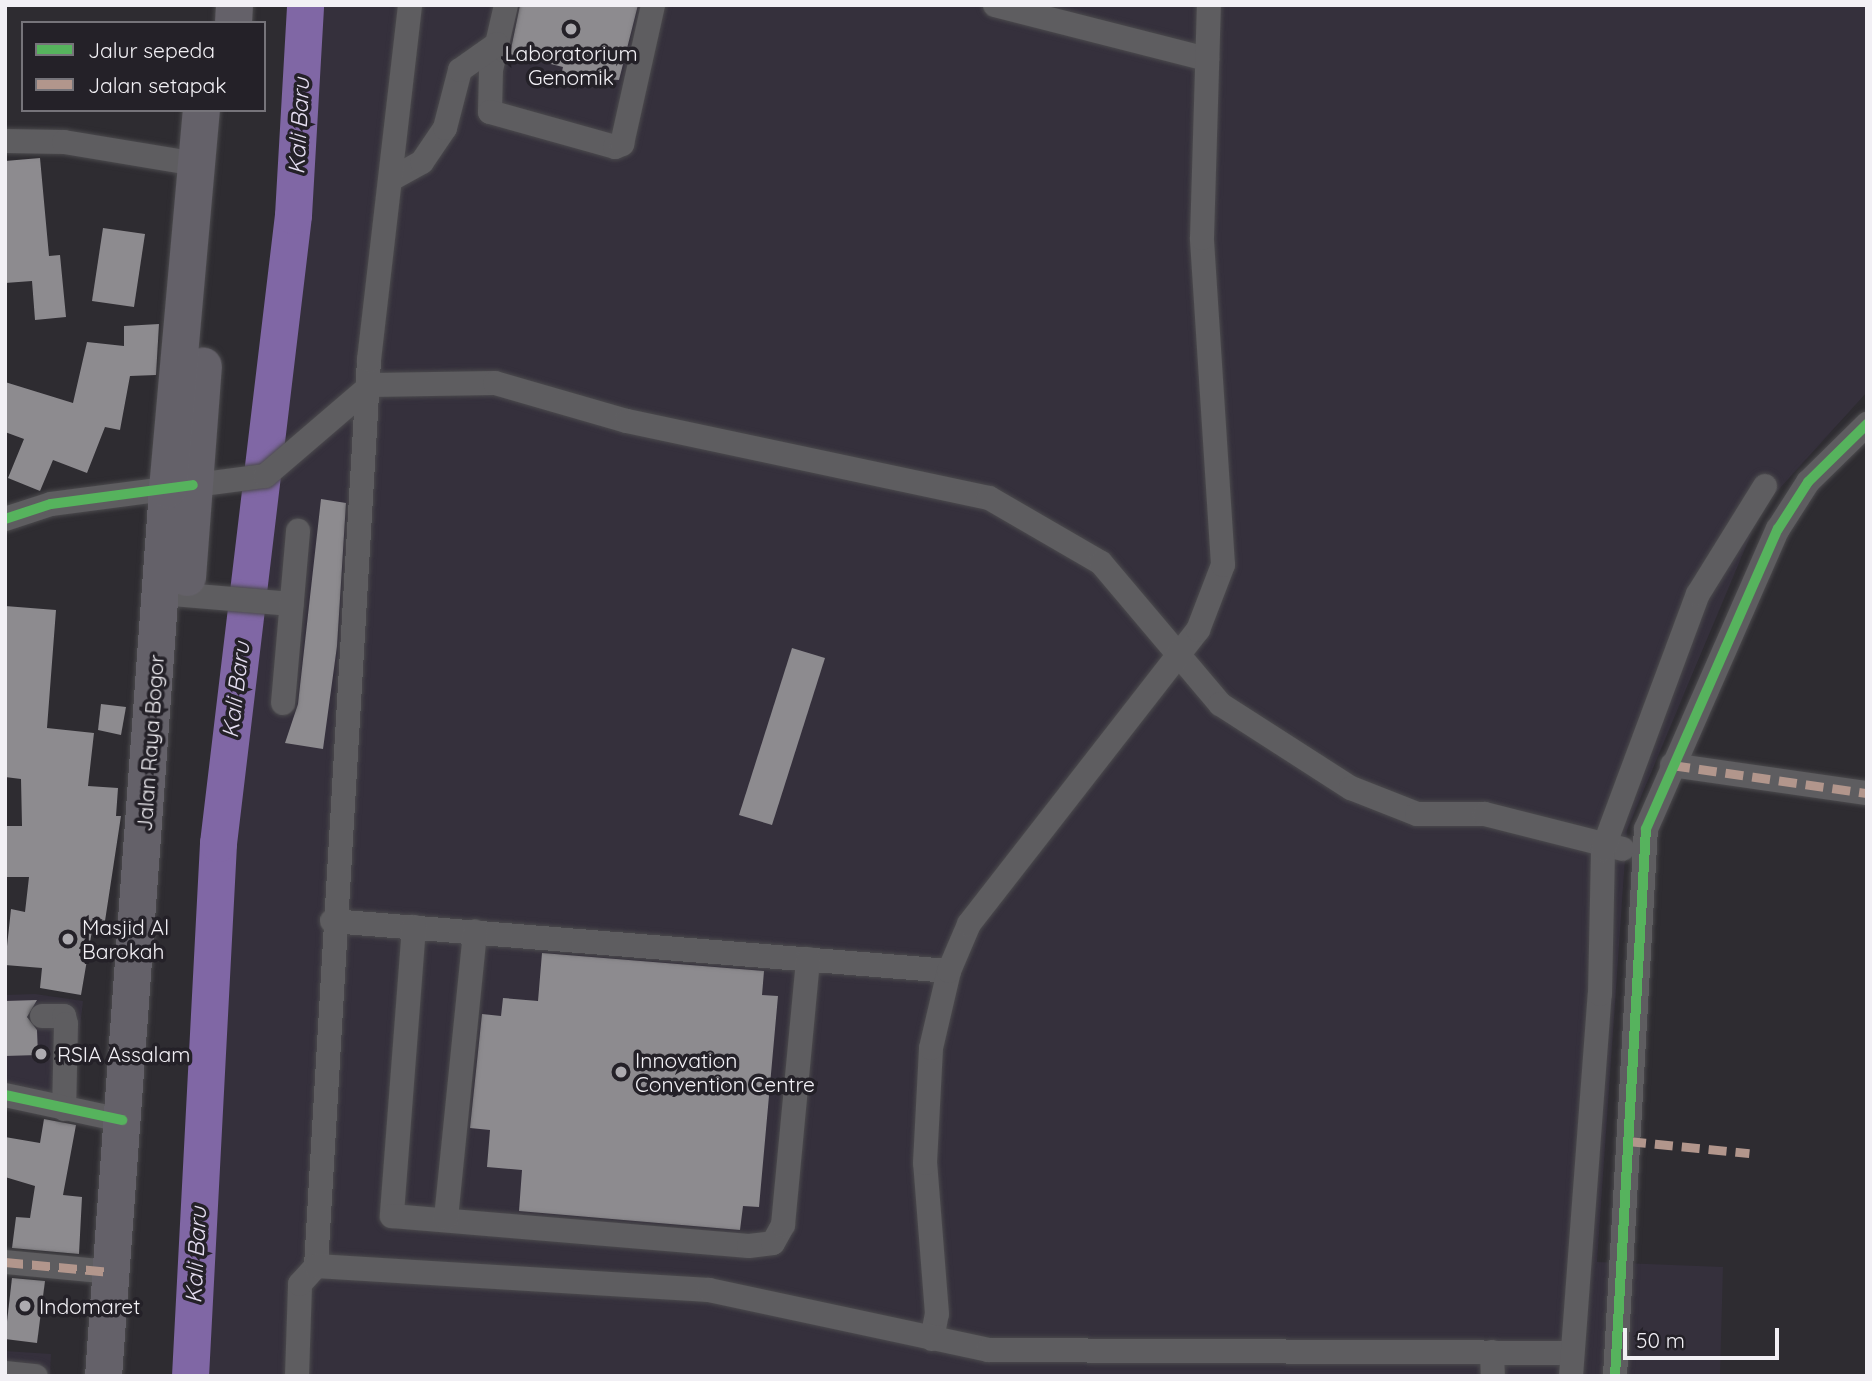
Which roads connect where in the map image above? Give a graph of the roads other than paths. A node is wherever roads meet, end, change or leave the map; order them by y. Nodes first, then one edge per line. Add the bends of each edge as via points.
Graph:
1 (410, 5) edge
2 (506, 5) edge
3 (653, 5) edge
4 (995, 5) edge
5 (1209, 5) edge
6 (497, 44) junction
7 (1207, 59) junction
8 (201, 112) edge
9 (225, 112) edge
10 (5, 141) edge
11 (197, 164) junction
12 (395, 177) junction
13 (371, 385) junction
14 (1867, 425) edge
15 (1765, 486) dead end
16 (180, 487) junction
17 (5, 519) edge
18 (298, 531) dead end
19 (173, 594) junction
20 (283, 603) junction
21 (1175, 654) junction
22 (283, 703) dead end
23 (1672, 765) junction
24 (1867, 793) edge
25 (1613, 849) junction
26 (332, 920) junction
27 (414, 927) junction
28 (475, 931) junction
29 (808, 959) junction
30 (949, 971) junction
31 (42, 1016) dead end
32 (5, 1095) edge
33 (64, 1109) junction
34 (122, 1120) junction
35 (446, 1218) junction
36 (5, 1262) edge
37 (316, 1266) junction
38 (111, 1272) junction
39 (932, 1339) junction
40 (1493, 1364) edge
41 (1571, 1364) edge
42 (5, 1373) edge
43 (36, 1376) edge
44 (103, 1376) edge
45 (128, 1376) edge
46 (297, 1376) edge
47 (1615, 1376) edge

1 - 12 street
2 - 6 street
3 - 6 street via 622,144 614,147 490,112
4 - 7 street
5 - 7 street
6 - 12 street via 460,70 445,128 422,162
7 - 21 street via 1202,238 1223,565 1198,630
8 - 11 highway, Jalan Raya Bogor
9 - 16 highway, Jalan Raya Bogor
10 - 11 street via 64,142
11 - 16 highway, Jalan Raya Bogor
12 - 13 street via 374,300
13 - 16 street via 253,477
13 - 21 street via 495,383 627,421 989,498 1101,563
13 - 26 street
14 - 23 street via 1808,482 1778,529
15 - 25 street via 1698,594
16 - 17 street via 51,504
16 - 19 highway, Jalan Raya Bogor
18 - 20 street
19 - 20 street
19 - 34 highway, Jalan Raya Bogor
19 - 45 highway, Jalan Raya Bogor
20 - 22 street
21 - 25 street via 1220,704 1351,788 1417,814 1485,814
21 - 30 street via 968,924
23 - 24 street
23 - 47 street via 1640,860
25 - 41 street
26 - 27 street
26 - 37 street
27 - 28 street
27 - 35 street via 392,1216
28 - 29 street
28 - 35 street
29 - 30 street
29 - 35 street via 783,1226 773,1243
30 - 39 street via 932,1048 925,1163 937,1314
31 - 33 street via 64,1016 66,1024
32 - 33 street
33 - 34 street
34 - 38 highway, Jalan Raya Bogor
36 - 38 street
37 - 39 street via 709,1290
37 - 46 street via 299,1284
38 - 44 highway, Jalan Raya Bogor
39 - 40 street via 988,1350
40 - 41 street
42 - 43 street

